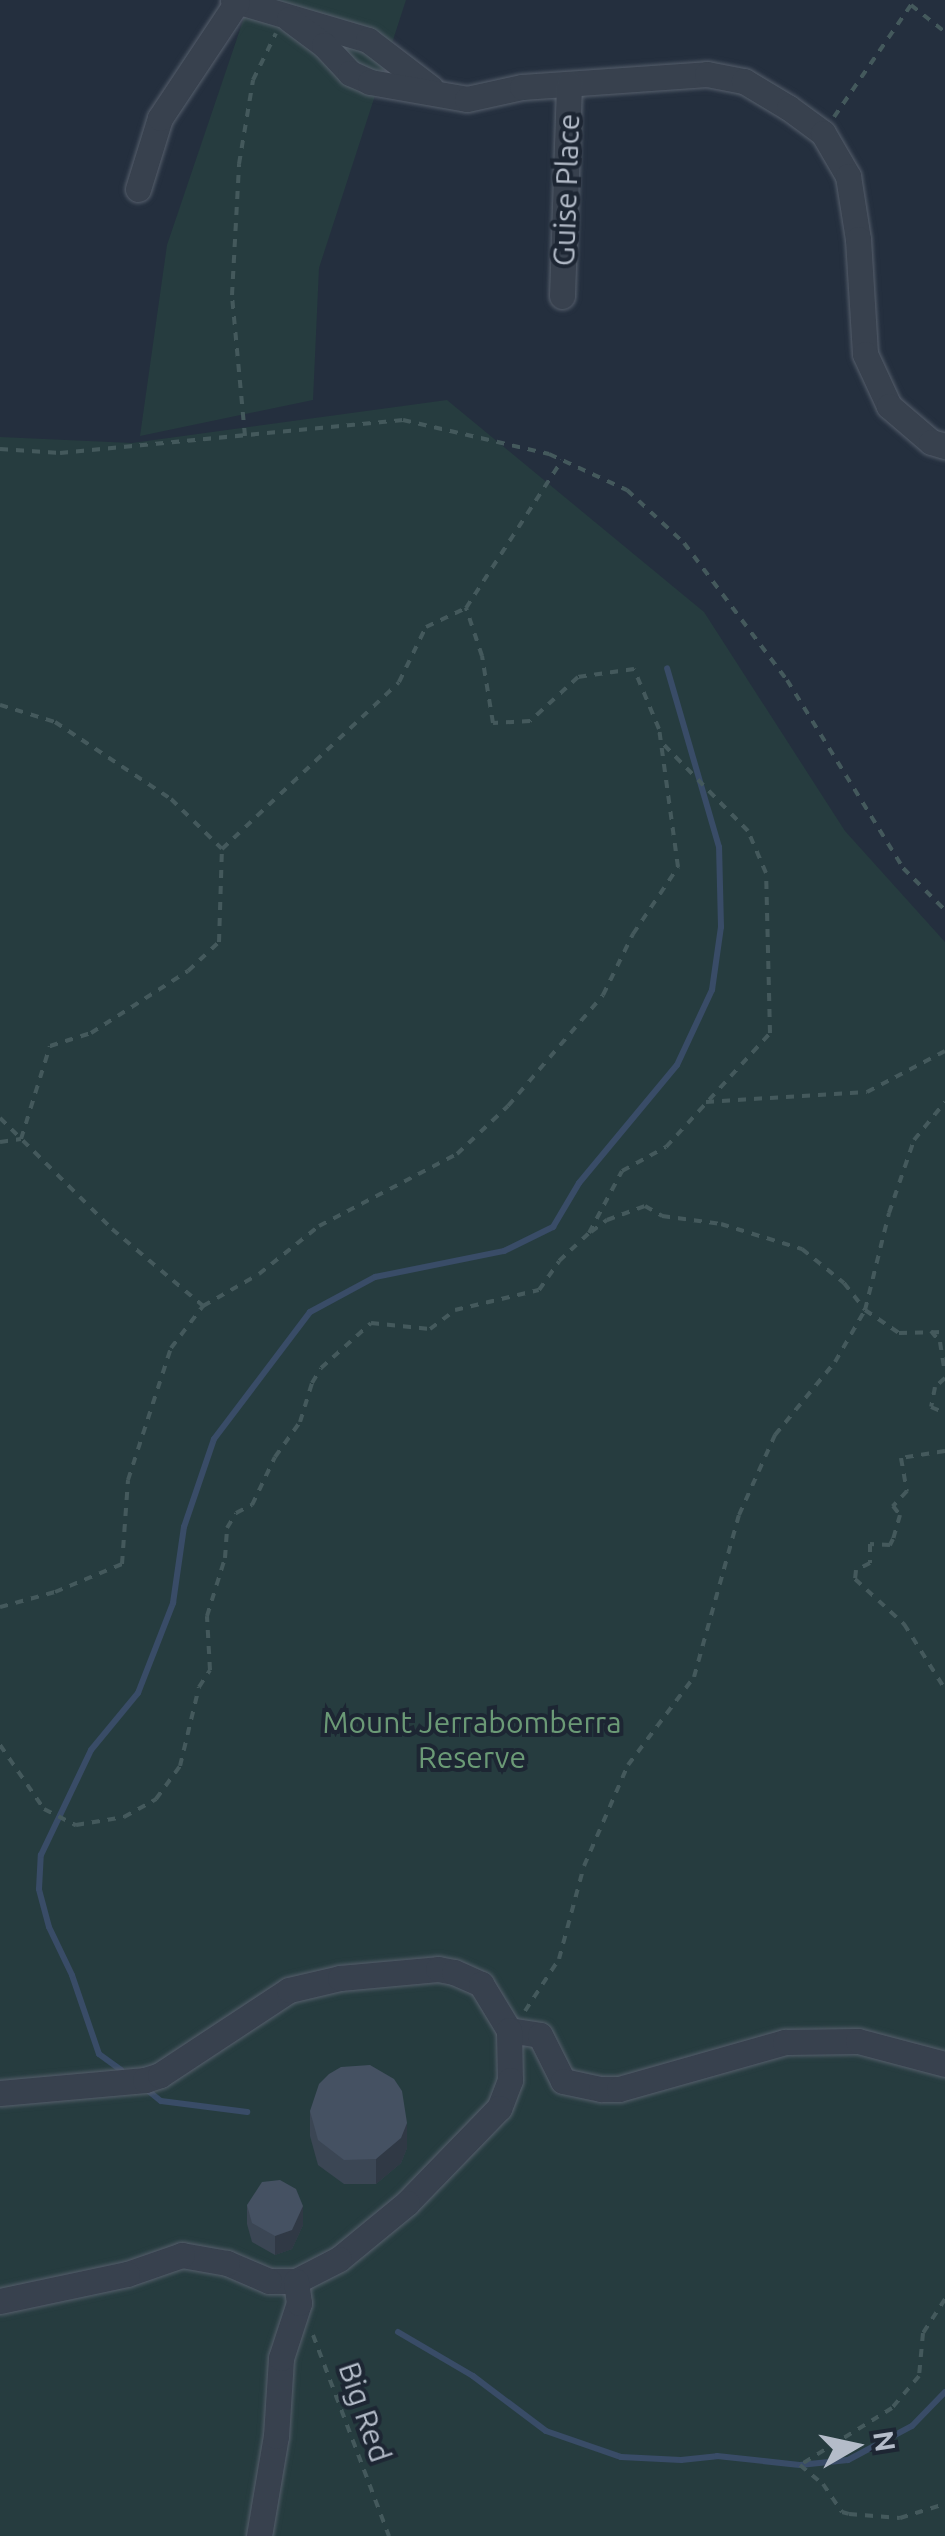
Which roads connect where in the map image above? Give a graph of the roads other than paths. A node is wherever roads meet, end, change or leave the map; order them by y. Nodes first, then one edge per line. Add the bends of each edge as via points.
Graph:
1 (235, 1) edge
2 (286, 18) junction
3 (569, 84) junction
4 (435, 91) junction
5 (138, 190) dead end
6 (562, 296) dead end
7 (945, 446) edge
8 (508, 2030) junction
9 (945, 2064) edge
10 (0, 2092) edge
11 (298, 2292) junction
12 (0, 2301) edge
13 (259, 2536) edge

1 - 2 street
1 - 5 street via 160,118
2 - 4 street via 368,40
2 - 4 street via 362,80
3 - 4 street via 467,99
3 - 6 street, Guise Place
3 - 7 street via 707,74 744,81 823,133 848,176 865,354 889,406
8 - 9 street via 540,2036 562,2081 600,2090 785,2042 858,2040
8 - 10 street via 480,1984 454,1972 340,1978 289,1990 160,2075
8 - 11 street via 510,2080 500,2108 365,2239
11 - 12 street via 189,2254
11 - 13 street via 281,2358

